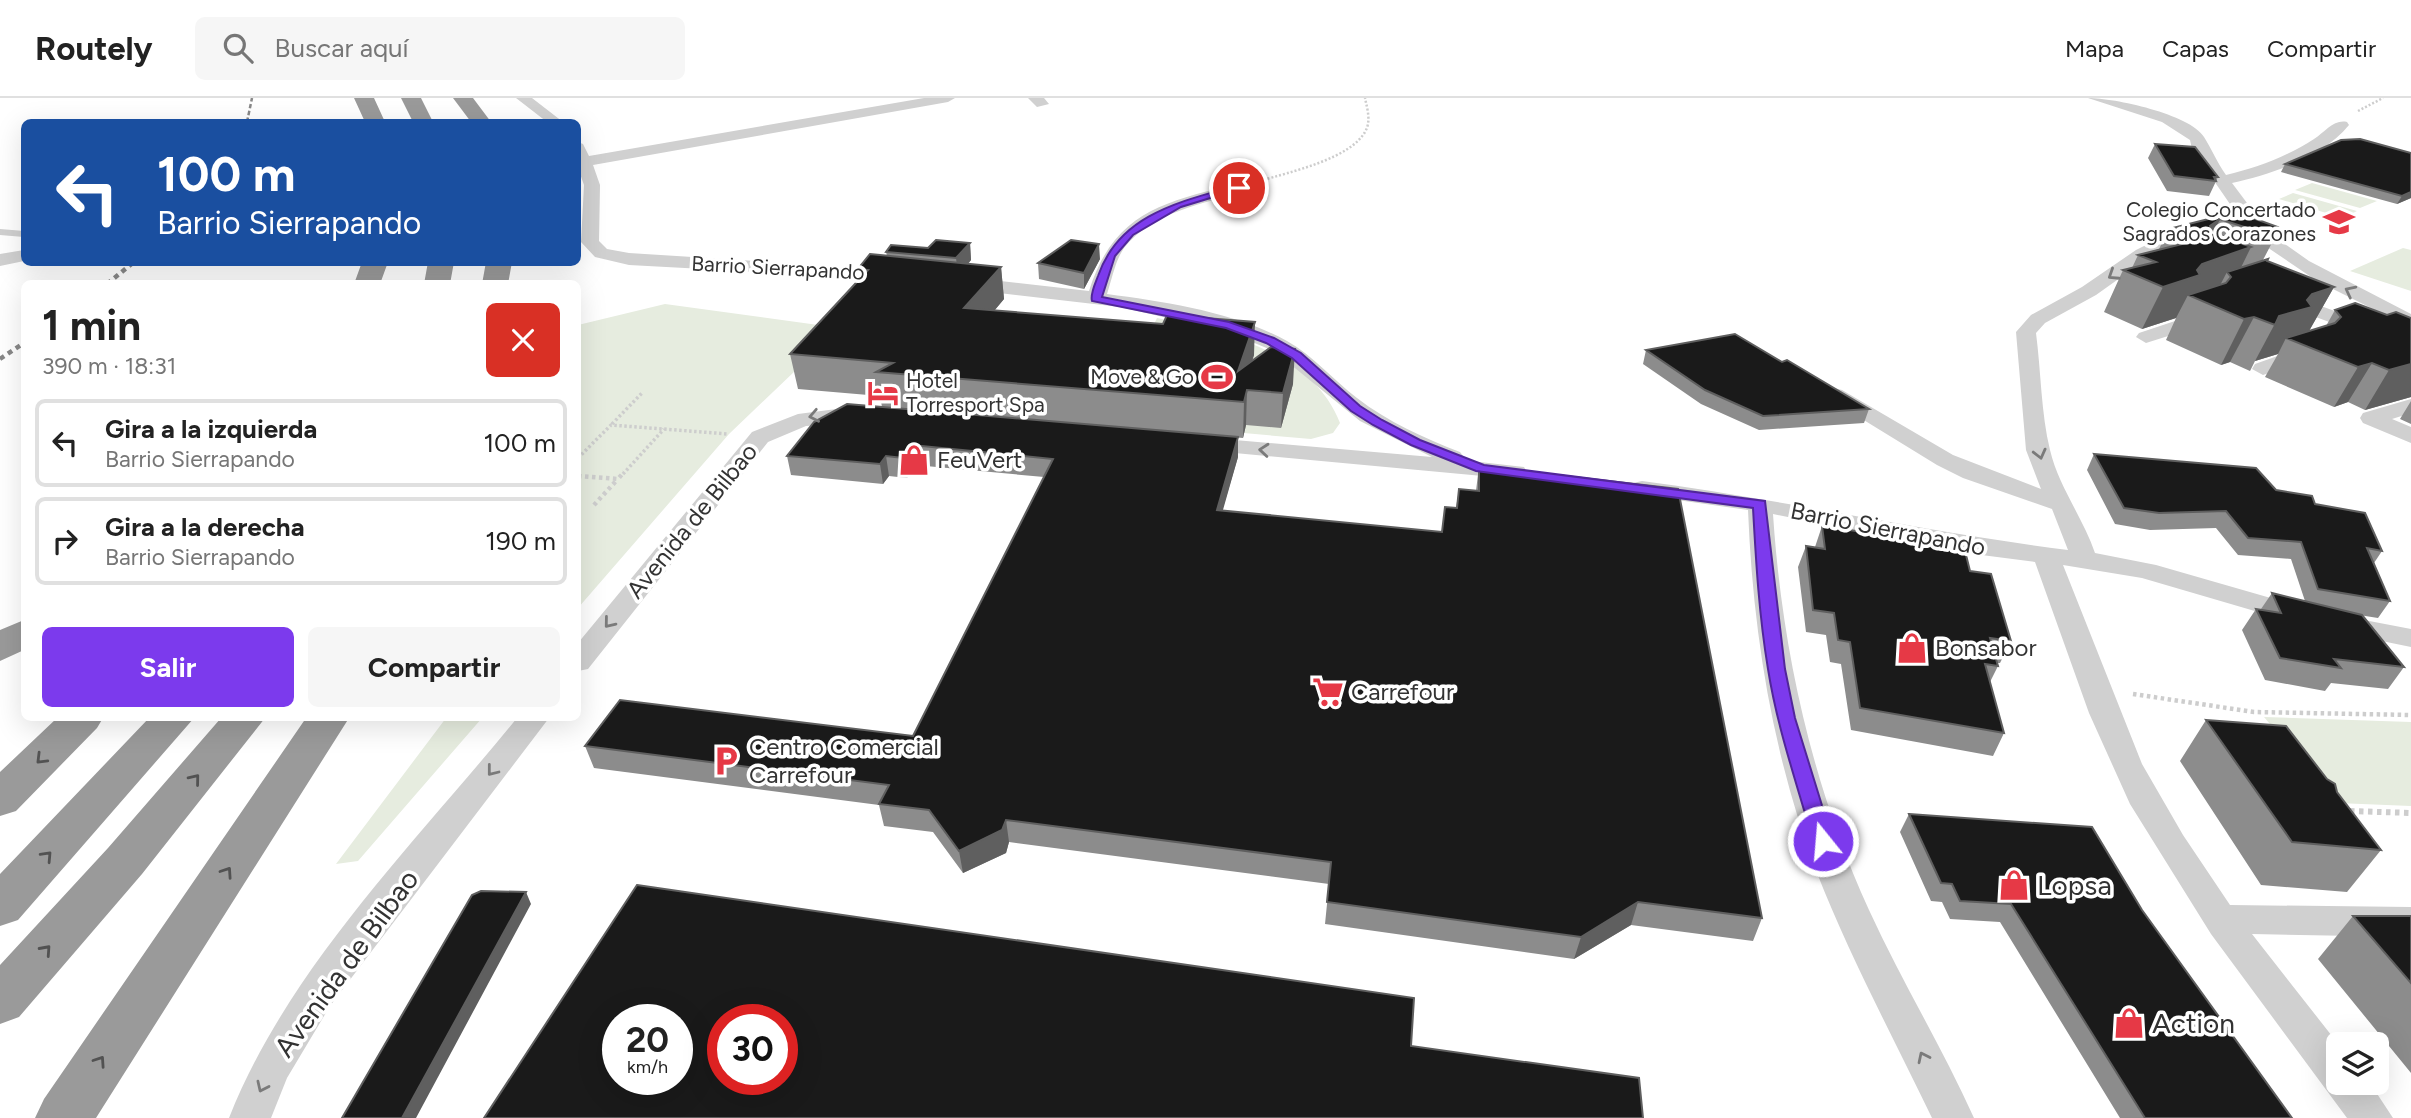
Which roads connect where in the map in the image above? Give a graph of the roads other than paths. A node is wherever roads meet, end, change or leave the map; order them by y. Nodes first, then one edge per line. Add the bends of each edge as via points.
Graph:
1 (364, 98) edge
2 (411, 98) edge
3 (463, 98) edge
4 (523, 98) edge
5 (948, 98) edge
6 (2095, 98) edge
7 (374, 119) edge
8 (422, 119) edge
9 (479, 119) edge
10 (552, 119) edge
11 (2342, 125) dead end
12 (581, 157) edge
13 (581, 159) edge
14 (2224, 180) junction
15 (1239, 188) road end
16 (2242, 222) junction
17 (0, 232) edge
18 (21, 234) edge
19 (21, 256) edge
20 (0, 260) edge
21 (922, 278) edge
22 (947, 281) edge
23 (2267, 293) edge
24 (1096, 299) junction
25 (2211, 304) edge
26 (2385, 309) junction
27 (2344, 322) junction
28 (2411, 322) edge
29 (2411, 332) edge
30 (2146, 337) dead end
31 (2263, 369) dead end
32 (1819, 386) edge
33 (2411, 406) edge
34 (886, 417) edge
35 (1358, 417) junction
36 (2411, 436) edge
37 (1173, 442) edge
38 (1332, 457) junction
39 (1392, 461) junction
40 (1481, 468) junction
41 (1534, 475) edge
42 (1615, 484) edge
43 (1760, 504) junction
44 (2062, 504) junction
45 (2046, 556) junction
46 (2084, 560) junction
47 (21, 634) edge
48 (2411, 638) edge
49 (0, 648) edge
50 (581, 658) edge
51 (79, 721) edge
52 (170, 721) edge
53 (242, 721) edge
54 (326, 721) edge
55 (532, 721) edge
56 (0, 799) edge
57 (0, 906) edge
58 (2223, 919) junction
59 (2411, 922) edge
60 (0, 1001) edge
61 (2326, 1058) edge
62 (2354, 1095) edge
63 (64, 1118) edge
64 (250, 1118) edge
65 (1953, 1118) edge
66 (2372, 1118) edge

1 - 7 highway
2 - 8 highway
3 - 9 highway
4 - 10 street
5 - 12 street, Barrio Sierrapando
6 - 14 street via 2185,128 2197,138
11 - 14 street via 2330,137 2263,169
13 - 21 street, Barrio Sierrapando via 592,185 590,242 601,253 629,259
14 - 16 street via 2241,207
15 - 24 street via 1177,205 1129,233 1110,256
26 -> 16 street via 2319,276
16 -> 44 street via 2141,254 2038,319 2026,332 2038,450 2046,477
17 - 18 lane
19 - 20 street
22 - 24 street
23 - 27 street
24 - 35 street via 1229,325 1270,341 1322,376
25 - 30 street via 2189,312 2196,321
26 - 27 street
26 - 28 street
27 - 29 street via 2388,335
27 - 31 street via 2295,345 2305,355
32 - 44 street via 1945,460
33 - 36 street via 2371,418
34 -> 50 street, Avenida de Bilbao via 825,414 782,425 760,437
35 - 38 street via 1360,441
35 - 39 street via 1381,441
35 - 40 street
38 -> 37 street
38 - 39 street
39 - 40 street
40 - 41 street
42 - 43 street, Barrio Sierrapando
43 - 45 street, Barrio Sierrapando
65 -> 43 street via 1823,841 1776,669
44 - 46 street
45 - 46 street, Barrio Sierrapando
45 - 58 street via 2125,763 2152,815
46 - 48 street, Barrio Sierrapando via 2146,571 2308,618
47 - 49 highway
51 -> 56 highway
57 -> 52 highway
60 -> 53 highway
63 -> 54 highway
55 -> 64 street, Avenida de Bilbao via 312,1001 270,1069
58 - 59 street
58 - 61 street
62 - 66 street

